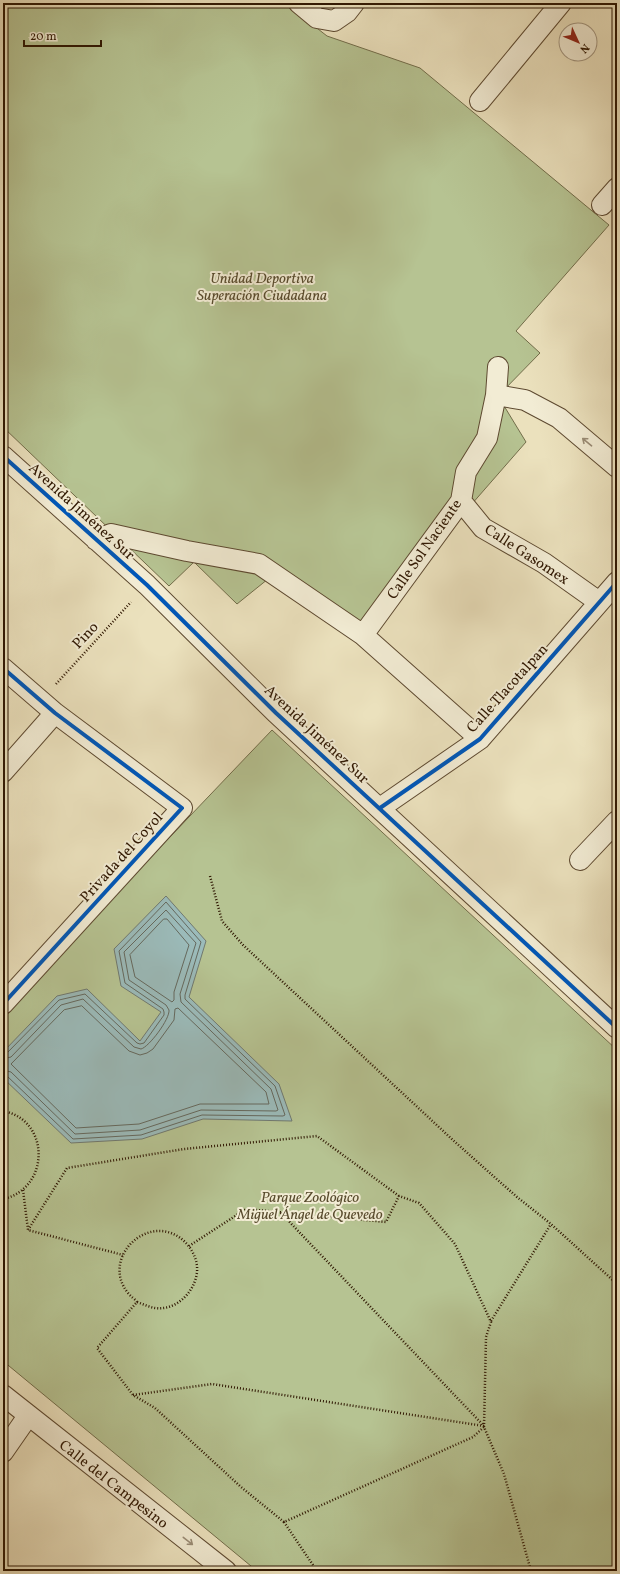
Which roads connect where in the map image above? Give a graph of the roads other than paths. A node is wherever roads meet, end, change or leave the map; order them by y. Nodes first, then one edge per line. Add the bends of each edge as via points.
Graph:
1 (299, 3) edge
2 (354, 3) edge
3 (560, 3) edge
4 (480, 102) dead end
5 (617, 188) edge
6 (602, 205) dead end
7 (498, 367) dead end
8 (496, 395) junction
9 (3, 456) edge
10 (617, 468) edge
11 (461, 501) junction
12 (96, 540) junction
13 (617, 582) edge
14 (599, 602) junction
15 (363, 635) junction
16 (3, 668) edge
17 (48, 707) junction
18 (480, 739) junction
19 (3, 772) edge
20 (380, 808) junction
21 (617, 821) edge
22 (580, 860) dead end
23 (3, 1004) edge
24 (617, 1028) edge
25 (3, 1395) edge
26 (28, 1416) junction
27 (3, 1452) edge
28 (226, 1571) edge

1 - 2 street via 317,18 334,21 347,12
3 - 4 street
5 - 6 street
7 - 8 street, Calle Sol Naciente
10 -> 8 street via 560,418 525,400
8 - 11 street, Calle Sol Naciente via 487,438 466,472
9 - 12 street, Avenida Jiménez Sur
11 - 14 street, Calle Gasomex via 483,528 544,563
11 - 15 street, Calle Sol Naciente
12 - 15 street via 111,534 259,564
12 - 20 street, Avenida Jiménez Sur via 147,585 276,713
13 - 14 street, Calle Tlacotalpan
14 - 18 street, Calle Tlacotalpan
15 - 18 street
16 - 17 street
17 - 19 street
17 - 23 street, Privada del Coyol via 182,808
18 - 20 street, Calle Tlacotalpan
20 - 24 street, Avenida Jiménez Sur
21 - 22 street
25 - 26 street, Calle del Campesino
26 - 27 street
26 -> 28 street, Calle del Campesino

